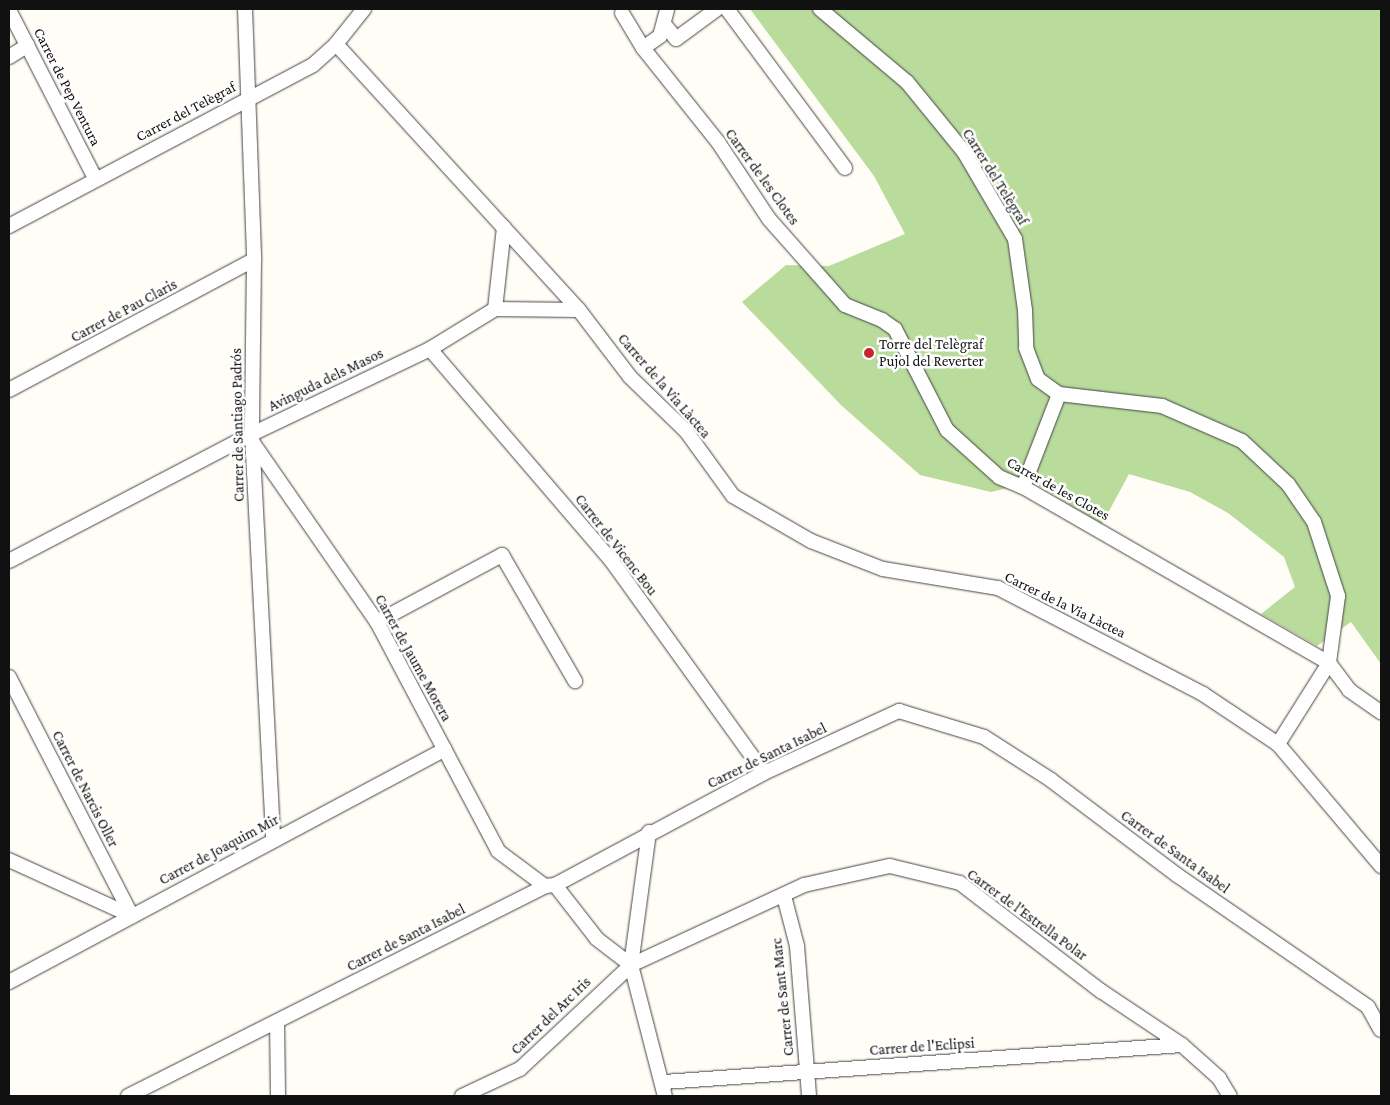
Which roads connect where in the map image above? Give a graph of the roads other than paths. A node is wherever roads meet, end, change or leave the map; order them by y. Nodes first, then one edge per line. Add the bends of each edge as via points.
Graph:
1 (245, 9) edge
2 (364, 9) edge
3 (667, 9) edge
4 (717, 9) edge
5 (726, 9) edge
6 (820, 9) edge
7 (9, 10) edge
8 (622, 13) dead end
9 (664, 24) junction
10 (336, 44) junction
11 (28, 46) junction
12 (644, 48) junction
13 (9, 57) edge
14 (248, 97) junction
15 (844, 168) dead end
16 (95, 178) junction
17 (9, 226) edge
18 (504, 227) junction
19 (254, 260) junction
20 (495, 309) junction
21 (579, 310) junction
22 (430, 349) junction
23 (9, 390) edge
24 (1059, 394) junction
25 (252, 438) junction
26 (1023, 486) junction
27 (9, 560) edge
28 (377, 622) junction
29 (1329, 663) junction
30 (9, 677) edge
31 (575, 681) dead end
32 (1381, 712) edge
33 (1278, 744) junction
34 (445, 749) junction
35 (764, 773) junction
36 (648, 832) junction
37 (273, 840) junction
38 (9, 860) edge
39 (1381, 866) edge
40 (550, 886) junction
41 (784, 896) junction
42 (132, 916) junction
43 (631, 964) junction
44 (9, 982) edge
45 (277, 1022) junction
46 (1381, 1030) edge
47 (1182, 1045) junction
48 (807, 1072) junction
49 (664, 1082) junction
50 (128, 1096) edge
51 (278, 1096) edge
52 (462, 1096) edge
53 (665, 1096) edge
54 (809, 1096) edge
55 (1230, 1096) edge

1 - 14 street, Carrer de Santiago Padrós
2 - 10 street, Carrer del Telègraf
3 - 9 street
4 - 9 street via 676,39
5 - 15 street
6 - 24 street, Carrer del Telègraf via 907,82 964,152 1015,239 1026,310 1026,348 1038,379
7 - 11 street, Carrer de Pep Ventura
8 - 12 street, Carrer de les Clotes
9 - 12 street via 660,36
10 - 14 street, Carrer del Telègraf via 313,65
10 - 18 street, Carrer de la Via Làctea
11 - 13 street
11 - 16 street, Carrer de Pep Ventura
12 - 26 street, Carrer de les Clotes via 718,142 769,219 845,305 895,329 947,430 999,477
14 - 16 street, Carrer del Telègraf
14 - 19 street, Carrer de Santiago Padrós
16 - 17 street, Carrer del Telègraf
18 - 20 street
18 - 21 street, Carrer de la Via Làctea
19 - 23 street, Carrer de Pau Claris
19 - 25 street, Carrer de Santiago Padrós
20 - 21 street
20 - 22 street, Avinguda dels Masos
21 - 33 street, Carrer de la Via Làctea via 630,377 686,432 733,496 811,541 883,569 998,588 1203,694
22 - 25 street, Avinguda dels Masos
22 - 35 street, Carrer de Vicenc Bou via 610,560
24 - 26 street
24 - 29 street via 1162,406 1242,441 1288,484 1314,522 1338,596
25 - 27 street, Avinguda dels Masos
25 - 28 street, Carrer de Jaume Morera
25 - 37 street, Carrer de Santiago Padrós
26 - 29 street, Carrer de les Clotes
28 - 31 street via 502,555
28 - 34 street, Carrer de Jaume Morera
29 - 32 street, Carrer de les Clotes via 1349,690
29 - 33 street
30 - 42 street, Carrer de Narcis Oller
33 - 39 street, Carrer de la Via Làctea
34 - 37 street, Carrer de Joaquim Mir
34 - 40 street, Carrer de Jaume Morera via 498,851
35 - 36 street, Carrer de Santa Isabel
35 - 46 street, Carrer de Santa Isabel via 899,711 984,737 1051,780 1177,875 1368,1006
36 - 40 street, Carrer de Santa Isabel
36 - 43 street
37 - 42 street, Carrer de Joaquim Mir
38 - 42 street
40 - 43 street, Carrer de Jaume Morera via 597,939
40 - 45 street, Carrer de Santa Isabel
41 - 43 street, Carrer de l'Estrella Polar
41 - 47 street, Carrer de l'Estrella Polar via 804,885 890,866 960,883 1101,991
41 - 48 street, Carrer de Sant Marc via 797,946
42 - 44 street, Carrer de Joaquim Mir
43 - 49 street
43 - 52 street, Carrer del Arc Iris via 520,1069
45 - 50 street, Carrer de Santa Isabel
45 - 51 street
47 - 48 street, Carrer de l'Eclipsi
47 - 55 street, Carrer de l'Estrella Polar via 1219,1078
48 - 49 street, Carrer de l'Eclipsi
48 - 54 street, Carrer de Sant Marc
49 - 53 street

